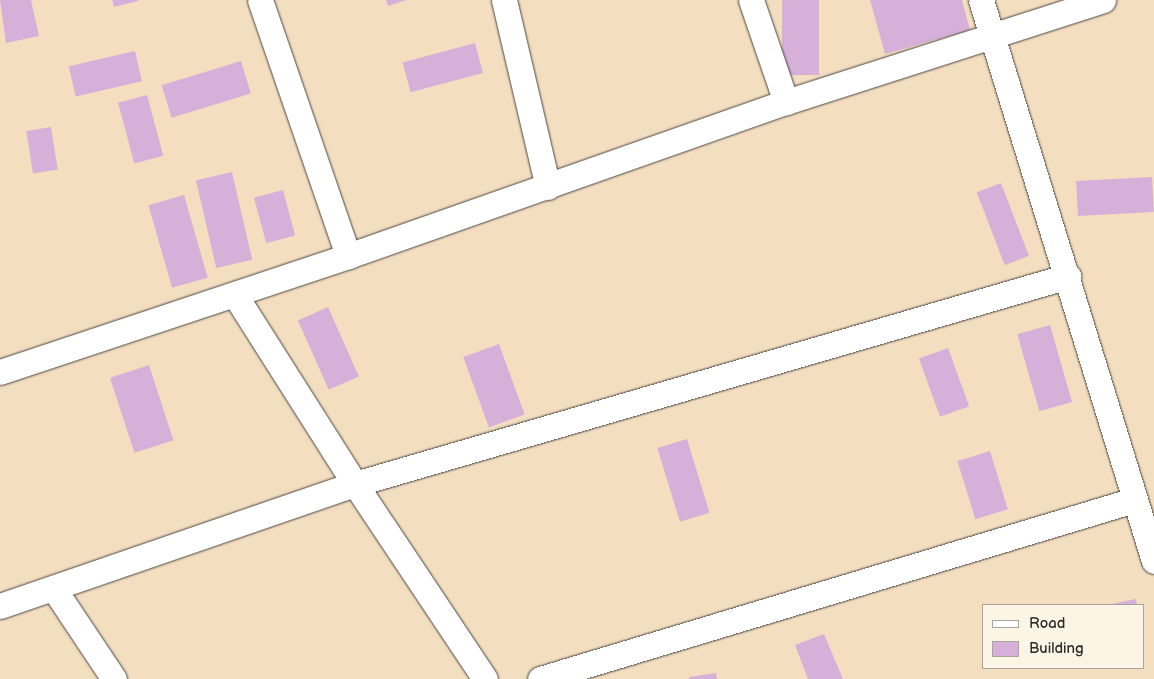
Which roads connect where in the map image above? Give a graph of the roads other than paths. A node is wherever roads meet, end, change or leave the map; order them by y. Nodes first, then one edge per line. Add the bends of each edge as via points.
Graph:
1 (260, 0) edge
2 (504, 0) edge
3 (751, 0) edge
4 (981, 0) edge
5 (1103, 0) edge
6 (989, 35) junction
7 (786, 102) junction
8 (548, 187) junction
9 (348, 256) junction
10 (1068, 276) junction
11 (235, 295) junction
12 (0, 372) edge
13 (355, 484) junction
14 (1134, 500) junction
15 (1154, 561) edge
16 (54, 589) junction
17 (0, 606) edge
18 (480, 678) edge
19 (114, 679) edge
20 (540, 679) edge

1 - 9 street
2 - 8 street
3 - 7 street
4 - 6 street
5 - 6 street
6 - 7 street
6 - 10 street
7 - 8 street
8 - 9 street
9 - 11 street
10 - 13 street
10 - 14 street
11 - 12 street
11 - 13 street
13 - 16 street
13 - 18 street
14 - 15 street
14 - 20 street
16 - 17 street
16 - 19 street

